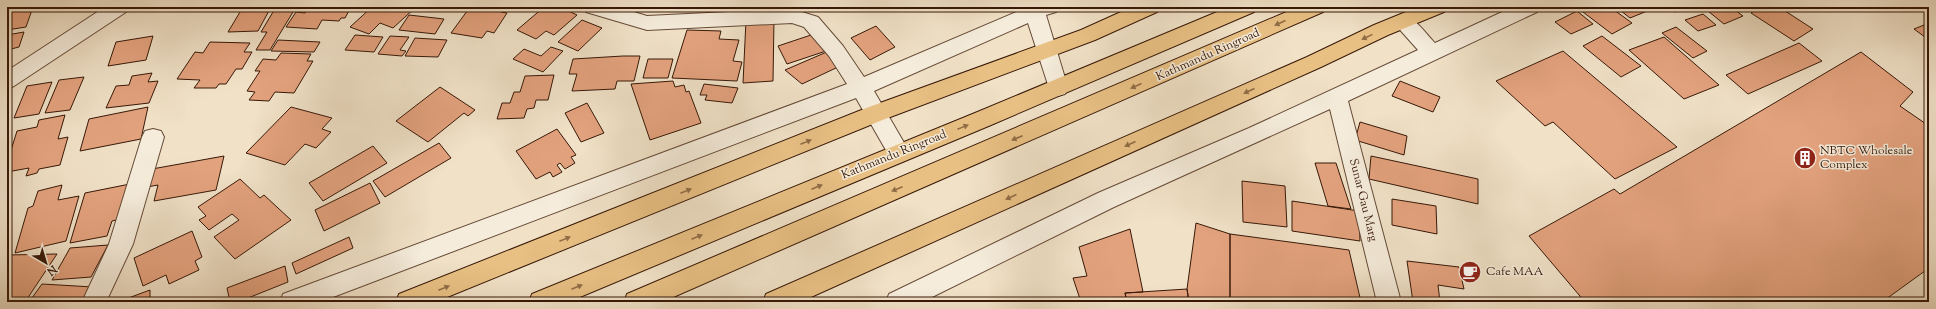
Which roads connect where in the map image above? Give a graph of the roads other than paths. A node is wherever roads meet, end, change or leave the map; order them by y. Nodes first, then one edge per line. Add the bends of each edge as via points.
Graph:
1 (119, 7) edge
2 (593, 7) edge
3 (1150, 7) edge
4 (1247, 7) edge
5 (1316, 7) edge
6 (1437, 7) edge
7 (1530, 7) edge
8 (1042, 10) edge
9 (1403, 22) junction
10 (1047, 51) junction
11 (1432, 52) junction
12 (7, 81) edge
13 (860, 88) junction
14 (1058, 88) junction
15 (1337, 97) junction
16 (877, 113) junction
17 (153, 137) dead end
18 (899, 153) junction
19 (94, 302) edge
20 (292, 302) edge
21 (408, 302) edge
22 (541, 302) edge
23 (636, 302) edge
24 (774, 302) edge
25 (898, 302) edge
26 (1389, 302) edge

1 - 12 street
2 - 13 street via 648,23 792,16 811,22 836,51
3 - 10 main road
4 - 14 main road, Kathmandu Ringroad
5 -> 23 main road, Kathmandu Ringroad
6 - 9 main road
7 - 11 street
8 - 10 street
8 - 13 street
9 - 11 street
9 -> 24 main road
10 - 14 street
10 - 16 main road
11 - 15 street
13 - 16 street
13 - 20 street
18 -> 14 main road, Kathmandu Ringroad
15 - 25 street via 1106,200
15 - 26 street, Sunar Gau Marg
16 - 18 street
21 -> 16 main road
17 - 19 street via 121,244
22 -> 18 main road, Kathmandu Ringroad

